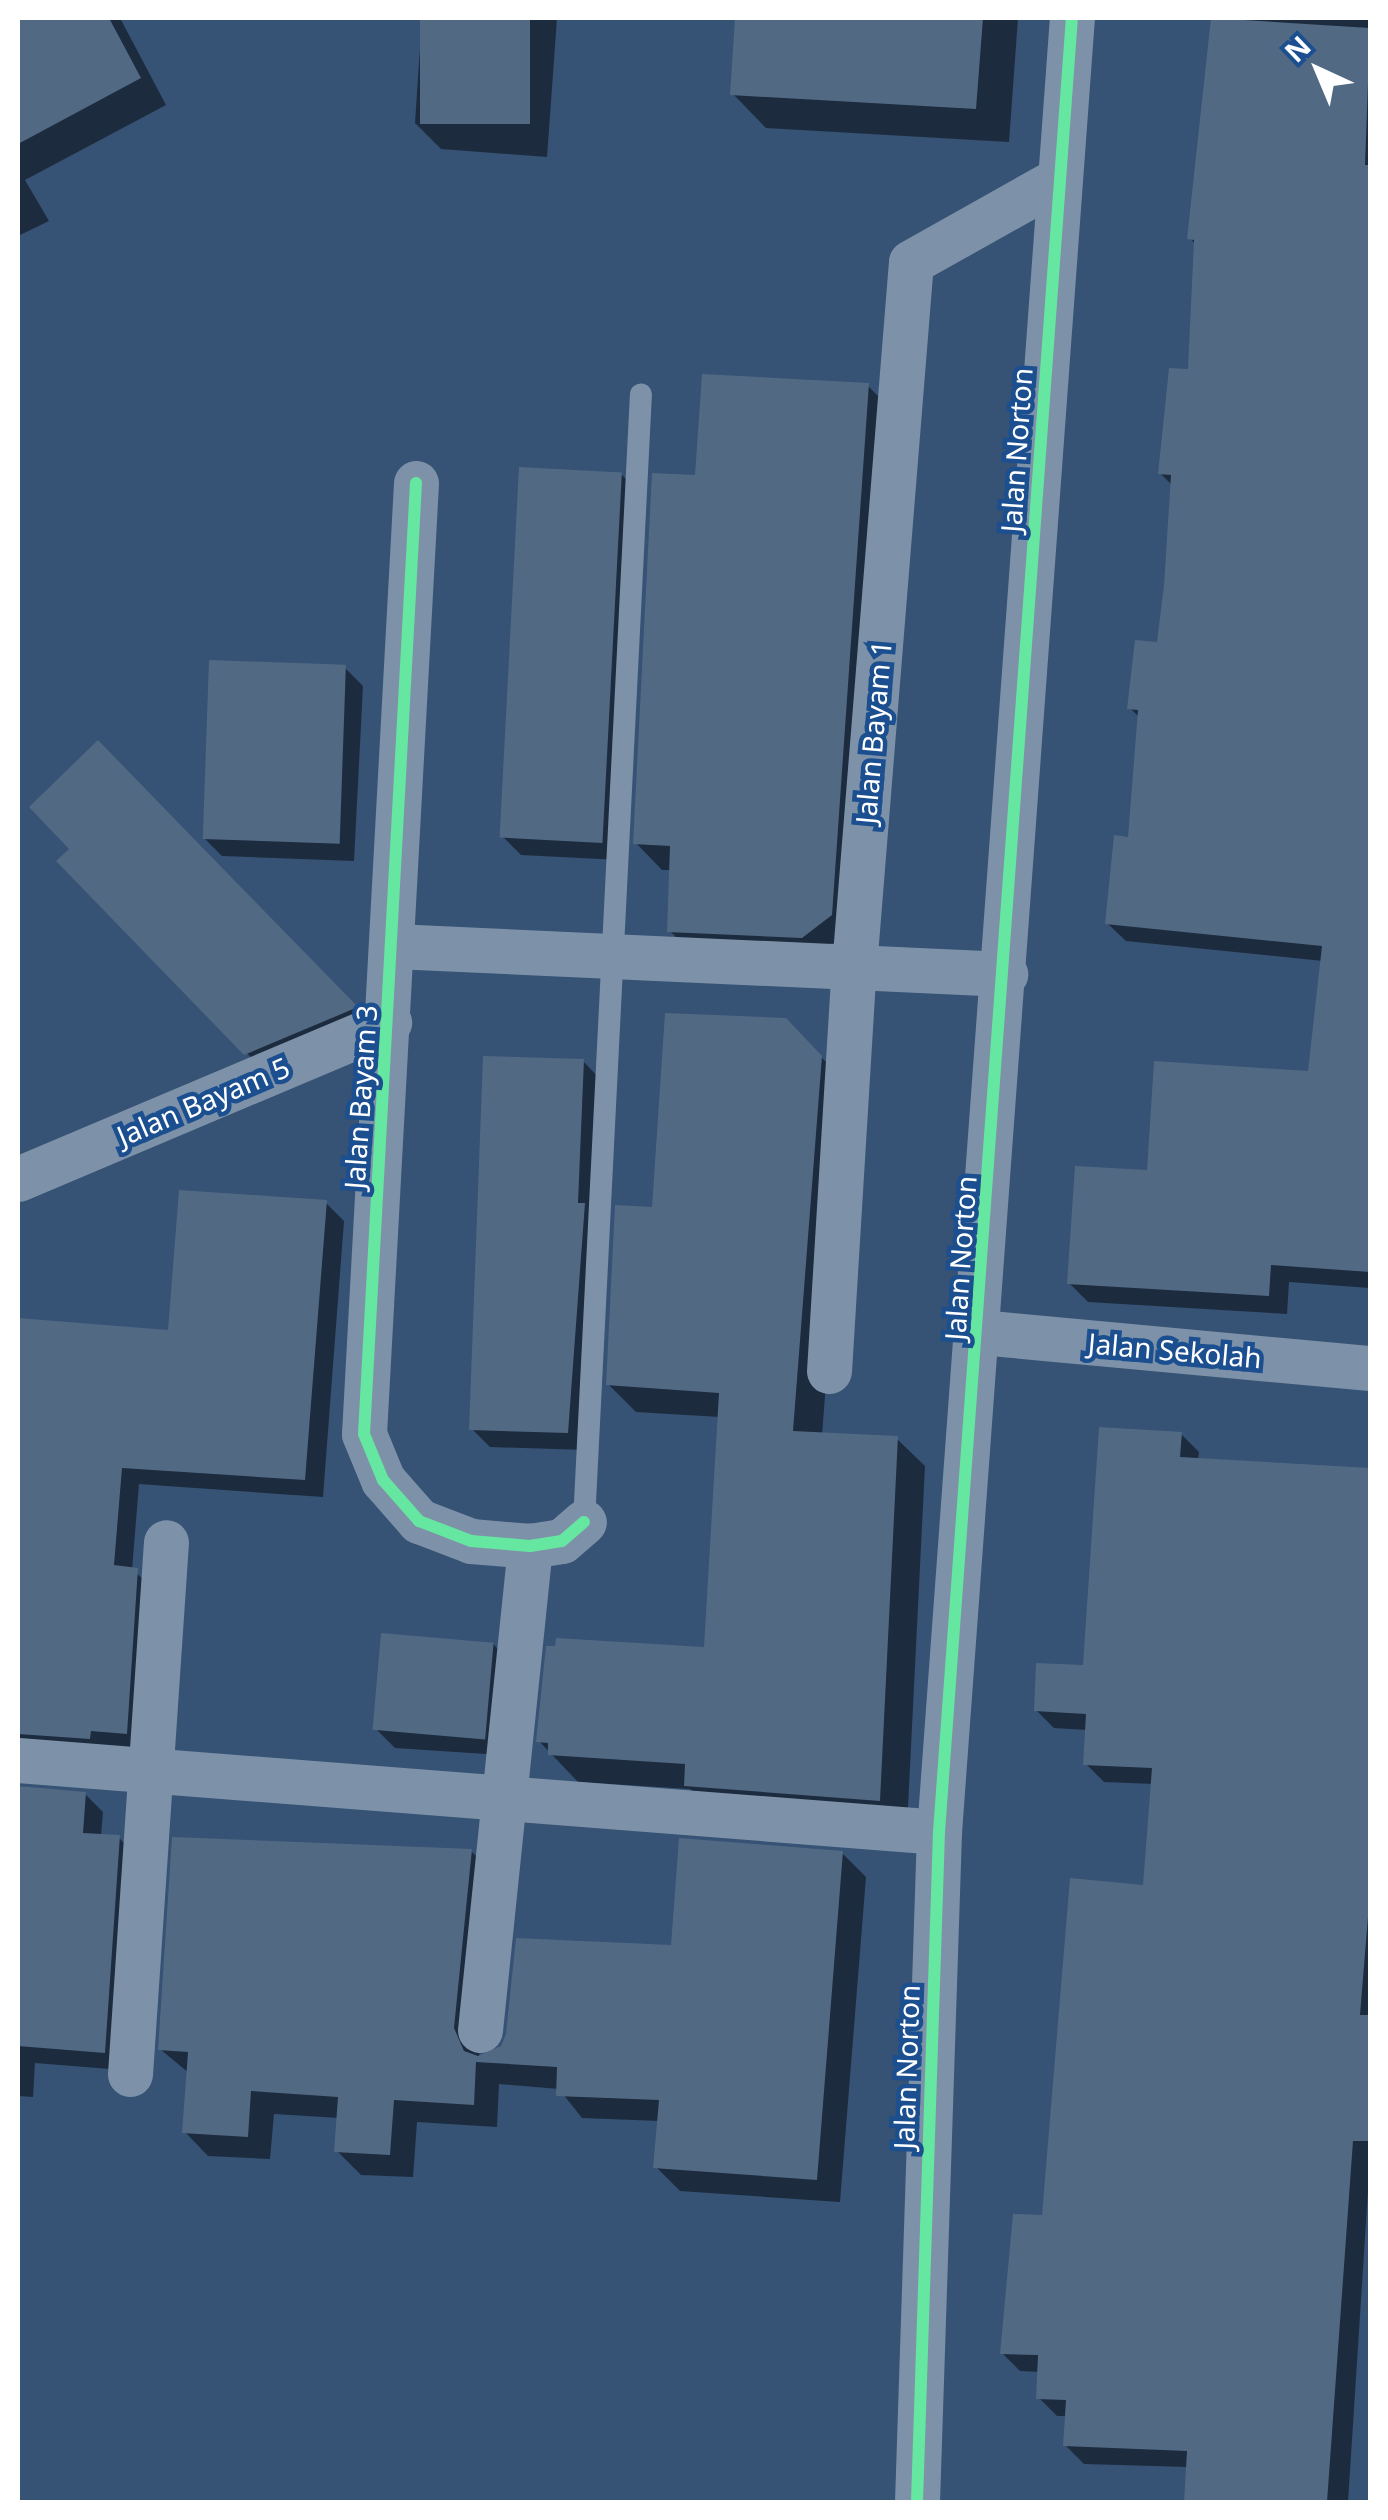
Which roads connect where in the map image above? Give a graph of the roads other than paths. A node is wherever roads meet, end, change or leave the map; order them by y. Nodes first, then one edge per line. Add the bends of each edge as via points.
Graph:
1 (1072, 18) edge
2 (1059, 179) junction
3 (641, 394) dead end
4 (416, 483) dead end
5 (394, 946) junction
6 (614, 956) junction
7 (854, 967) junction
8 (1004, 974) junction
9 (389, 1022) junction
10 (18, 1179) edge
11 (980, 1332) junction
12 (1370, 1368) edge
13 (830, 1371) dead end
14 (584, 1522) joint
15 (166, 1542) dead end
16 (530, 1546) junction
17 (18, 1760) edge
18 (154, 1768) junction
19 (504, 1794) junction
20 (939, 1832) junction
21 (480, 2030) dead end
22 (130, 2074) dead end
23 (916, 2502) edge

1 - 2 street, Jalan Norton
2 - 7 street, Jalan Bayam 1 via 911,262
2 - 8 street, Jalan Norton
3 - 6 lane
4 - 5 street, Jalan Bayam 3
5 - 6 street
5 - 9 street, Jalan Bayam 3
6 - 7 street
6 - 14 lane
7 - 8 street
7 - 13 street, Jalan Bayam 1
8 - 11 street, Jalan Norton
9 - 10 street, Jalan Bayam 5
9 - 16 street, Jalan Bayam 3 via 364,1434 383,1480 419,1521 471,1541
11 - 12 street, Jalan Sekolah
11 - 20 street, Jalan Norton
14 - 16 street, Jalan Bayam 3 via 562,1541
15 - 18 street
16 - 19 street
17 - 18 street
18 - 19 street
18 - 22 street
19 - 20 street
19 - 21 street
20 - 23 street, Jalan Norton

